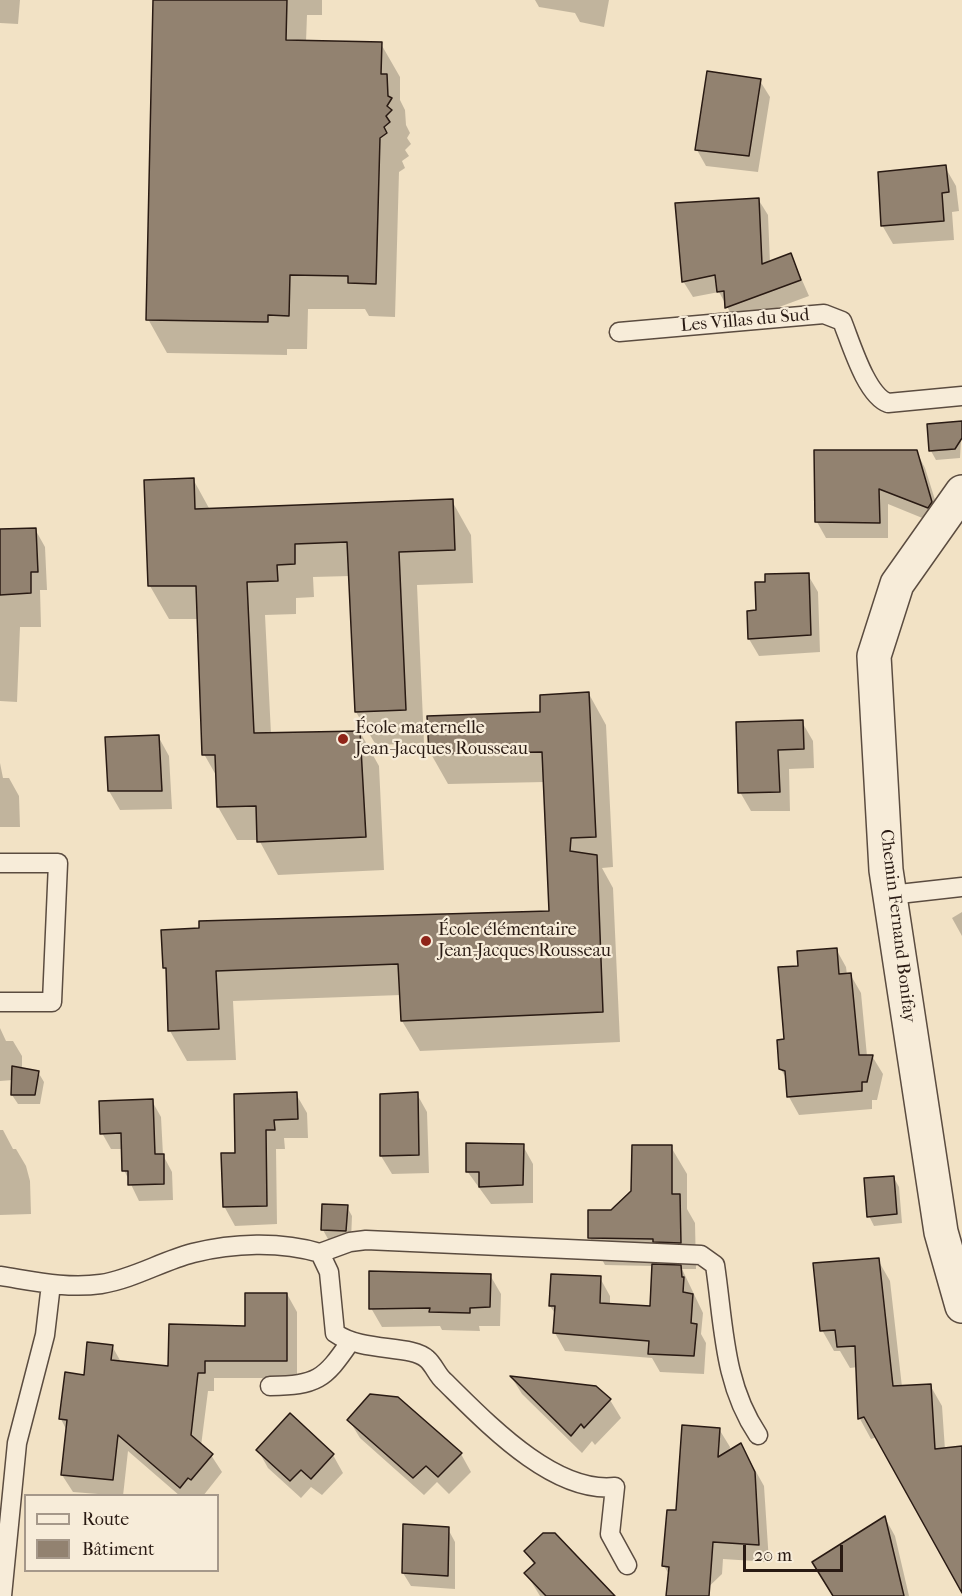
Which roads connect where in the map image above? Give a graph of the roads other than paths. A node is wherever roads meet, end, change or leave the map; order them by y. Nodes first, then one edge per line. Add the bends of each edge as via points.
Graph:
1 (620, 332) dead end
2 (962, 396) edge
3 (962, 492) edge
4 (0, 863) edge
5 (962, 886) edge
6 (890, 895) junction
7 (0, 1002) edge
8 (320, 1253) junction
9 (0, 1276) edge
10 (51, 1284) junction
11 (962, 1306) edge
12 (350, 1342) junction
13 (270, 1386) dead end
14 (758, 1435) dead end
15 (627, 1565) dead end
16 (2, 1596) edge

1 - 2 lane, Les Villas du Sud via 824,314 842,321 868,383 881,401
3 - 6 street, Chemin Fernand Bonifay via 897,584 874,656
4 - 7 lane via 58,862 52,1002
5 - 6 lane
6 - 11 street, Chemin Fernand Bonifay via 941,1232
8 - 10 lane via 299,1246 238,1245 192,1253 102,1284
8 - 12 lane via 329,1272 335,1333
8 - 14 lane via 366,1240 701,1256 715,1265 732,1385 743,1413
9 - 10 lane
10 - 16 lane via 45,1335 17,1443
12 - 13 lane via 333,1367 318,1380
12 - 15 lane via 426,1358 442,1379 524,1453 560,1478 599,1488 615,1486 610,1534

